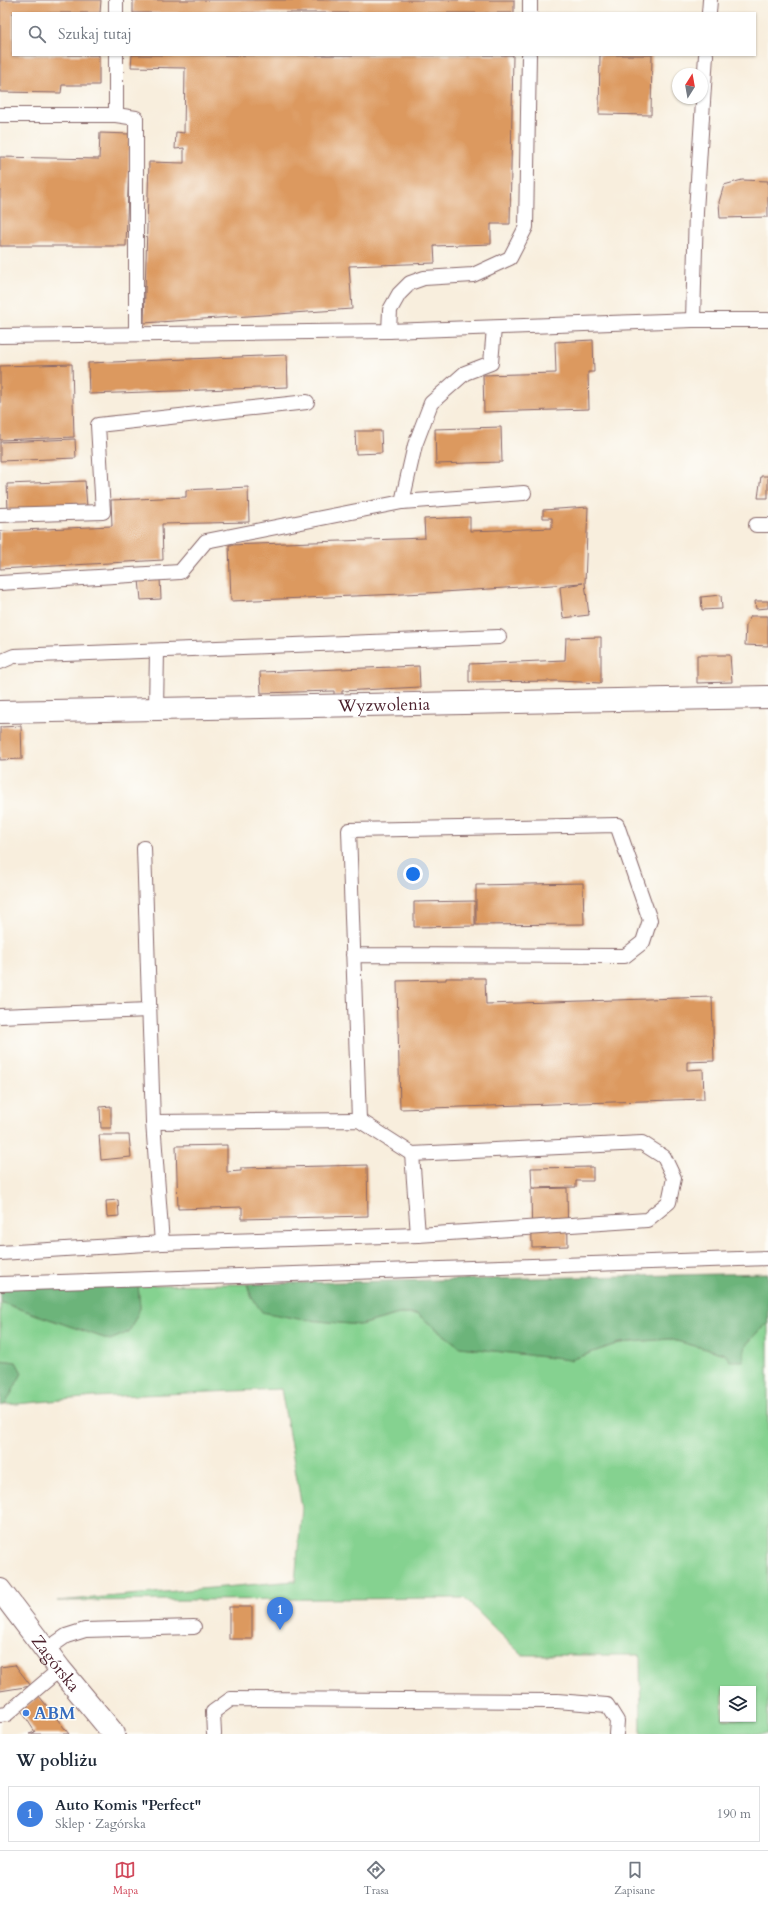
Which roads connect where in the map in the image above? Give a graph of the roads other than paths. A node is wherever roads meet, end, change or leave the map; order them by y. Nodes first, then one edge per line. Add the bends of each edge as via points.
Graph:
1 (116, 0) edge
2 (530, 0) edge
3 (710, 0) edge
4 (116, 12) edge
5 (530, 12) edge
6 (709, 12) edge
7 (116, 56) edge
8 (530, 56) edge
9 (706, 56) edge
10 (0, 115) edge
11 (116, 115) junction
12 (694, 320) junction
13 (768, 320) edge
14 (494, 328) junction
15 (389, 331) junction
16 (136, 334) junction
17 (0, 336) edge
18 (307, 402) dead end
19 (524, 493) dead end
20 (402, 502) junction
21 (0, 515) edge
22 (0, 583) edge
23 (499, 637) dead end
24 (157, 651) junction
25 (0, 662) edge
26 (768, 697) edge
27 (156, 709) junction
28 (0, 712) edge
29 (144, 848) dead end
30 (352, 955) junction
31 (149, 1010) junction
32 (0, 1016) edge
33 (359, 1120) junction
34 (153, 1122) junction
35 (412, 1154) junction
36 (418, 1234) junction
37 (162, 1243) junction
38 (0, 1253) edge
39 (768, 1258) edge
40 (0, 1284) edge
41 (0, 1590) edge
42 (194, 1627) dead end
43 (46, 1650) junction
44 (60, 1669) junction
45 (0, 1715) edge
46 (114, 1734) edge
47 (214, 1734) edge
48 (616, 1734) edge

1 - 4 lane
2 - 5 lane
3 - 6 lane
7 - 11 lane
8 - 15 lane via 526,228 510,258 473,275 424,278 410,283 399,294 390,310
9 - 12 lane via 696,211
10 - 11 lane
11 - 16 lane via 136,118
12 - 13 lane
12 - 14 lane
14 - 15 lane
14 - 20 lane via 491,363 465,374 431,403 415,445
15 - 16 lane
16 - 17 lane
18 - 21 lane via 98,424 103,512
19 - 20 lane
20 - 22 lane via 206,542 180,572
23 - 24 lane
24 - 25 lane via 14,656
24 - 27 lane
26 - 27 street, Wyzwolenia
27 - 28 street, Wyzwolenia
29 - 31 lane
30 - 30 lane via 349,830 617,825 650,920 643,942 625,956
30 - 33 lane
31 - 32 lane
31 - 34 lane
33 - 34 lane
33 - 35 lane
34 - 37 lane
35 - 36 lane
35 - 36 lane via 642,1143 664,1157 674,1178 669,1202 647,1220
36 - 37 lane
37 - 38 lane
39 - 40 lane
41 - 43 street, Zagórska
42 - 43 lane via 85,1630 66,1636
43 - 44 street, Zagórska
44 - 45 lane via 7,1714
44 - 46 street, Zagórska
47 - 48 lane via 213,1712 231,1699 557,1701 607,1705 617,1721

